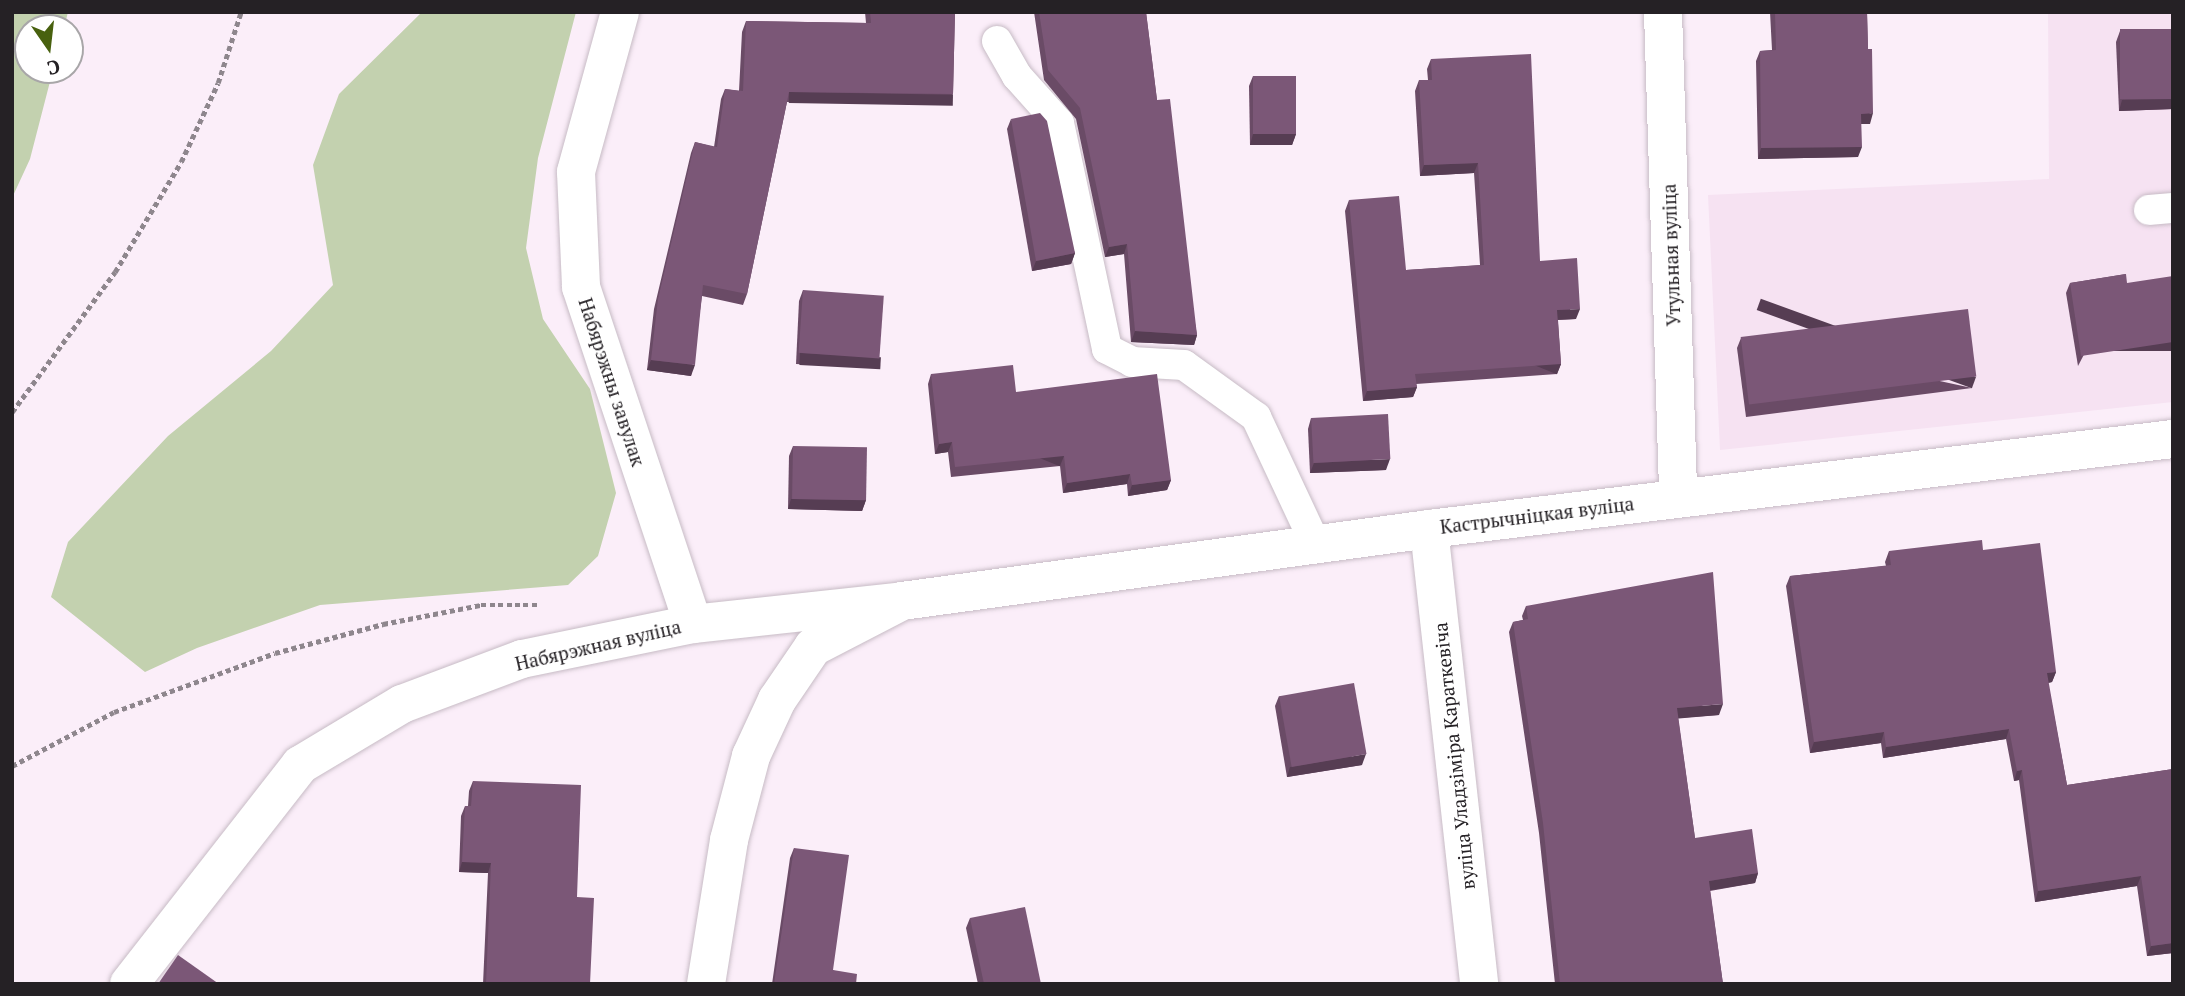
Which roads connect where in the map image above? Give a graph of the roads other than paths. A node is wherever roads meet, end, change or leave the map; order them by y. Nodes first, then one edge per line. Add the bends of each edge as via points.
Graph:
1 (620, 12) edge
2 (1663, 12) edge
3 (997, 41) dead end
4 (2173, 439) edge
5 (1678, 497) junction
6 (1429, 528) junction
7 (1316, 545) junction
8 (902, 601) junction
9 (693, 624) junction
10 (129, 984) edge
11 (706, 984) edge
12 (1479, 984) edge

1 - 9 street, Набярэжны завулак via 576,172 581,287
2 - 5 street, Утульная вуліца
3 - 7 lane via 1017,76 1059,124 1107,349 1132,362 1184,365 1256,417
4 - 5 street, Кастрычніцкая вуліца
5 - 6 street, Кастрычніцкая вуліца
6 - 7 street, Кастрычніцкая вуліца
6 - 12 street, вуліца Уладзіміра Караткевіча
7 - 8 street, Кастрычніцкая вуліца
8 - 9 street, Набярэжная вуліца
8 - 11 street via 813,647 777,700 751,757 729,840
9 - 10 street, Набярэжная вуліца via 522,659 402,704 338,739 300,765

